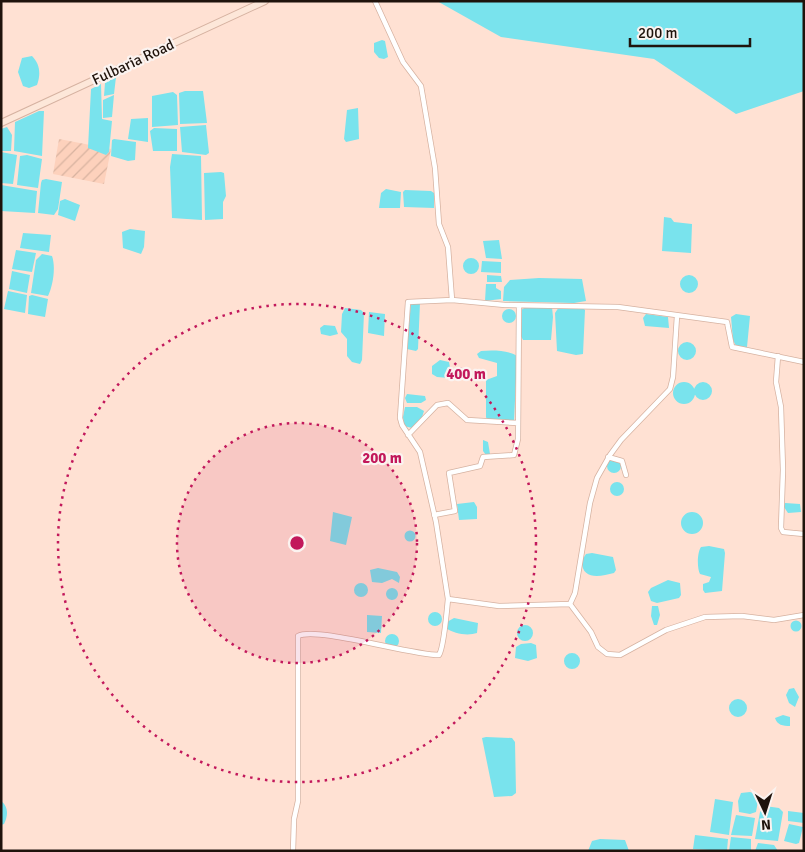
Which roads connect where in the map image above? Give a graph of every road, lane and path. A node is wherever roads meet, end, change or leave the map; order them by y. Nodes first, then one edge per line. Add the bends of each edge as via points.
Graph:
1 (266, 1) edge
2 (376, 2) edge
3 (1, 123) edge
4 (452, 300) junction
5 (519, 305) junction
6 (677, 316) junction
7 (778, 356) junction
8 (804, 362) edge
9 (518, 423) junction
10 (408, 435) junction
11 (608, 457) junction
12 (626, 475) dead end
13 (434, 515) junction
14 (804, 534) edge
15 (448, 599) junction
16 (570, 604) junction
17 (804, 615) edge
18 (293, 851) edge

1 - 3 main road, Fulbaria Road
2 - 4 street via 403,62 421,86 436,168 439,224 448,247
4 - 5 street
4 - 10 street via 408,302 400,418
5 - 6 street via 593,305
5 - 9 street
6 - 7 street via 728,322 732,347
6 - 11 street via 670,389 630,429
7 - 8 street
7 - 14 street via 776,382 781,407 783,470 781,528 782,532
9 - 10 street via 467,420 448,404 437,405
9 - 13 street via 514,455 482,457 480,466 449,474 455,511
10 - 13 street via 420,452
11 - 12 street via 622,461
11 - 16 street via 597,478 590,503 575,593
13 - 15 street
15 - 16 street via 499,606
15 - 18 street via 439,655 332,636 298,636 298,801
16 - 17 street via 598,647 607,654 620,655 666,630 705,617 742,616 774,620

